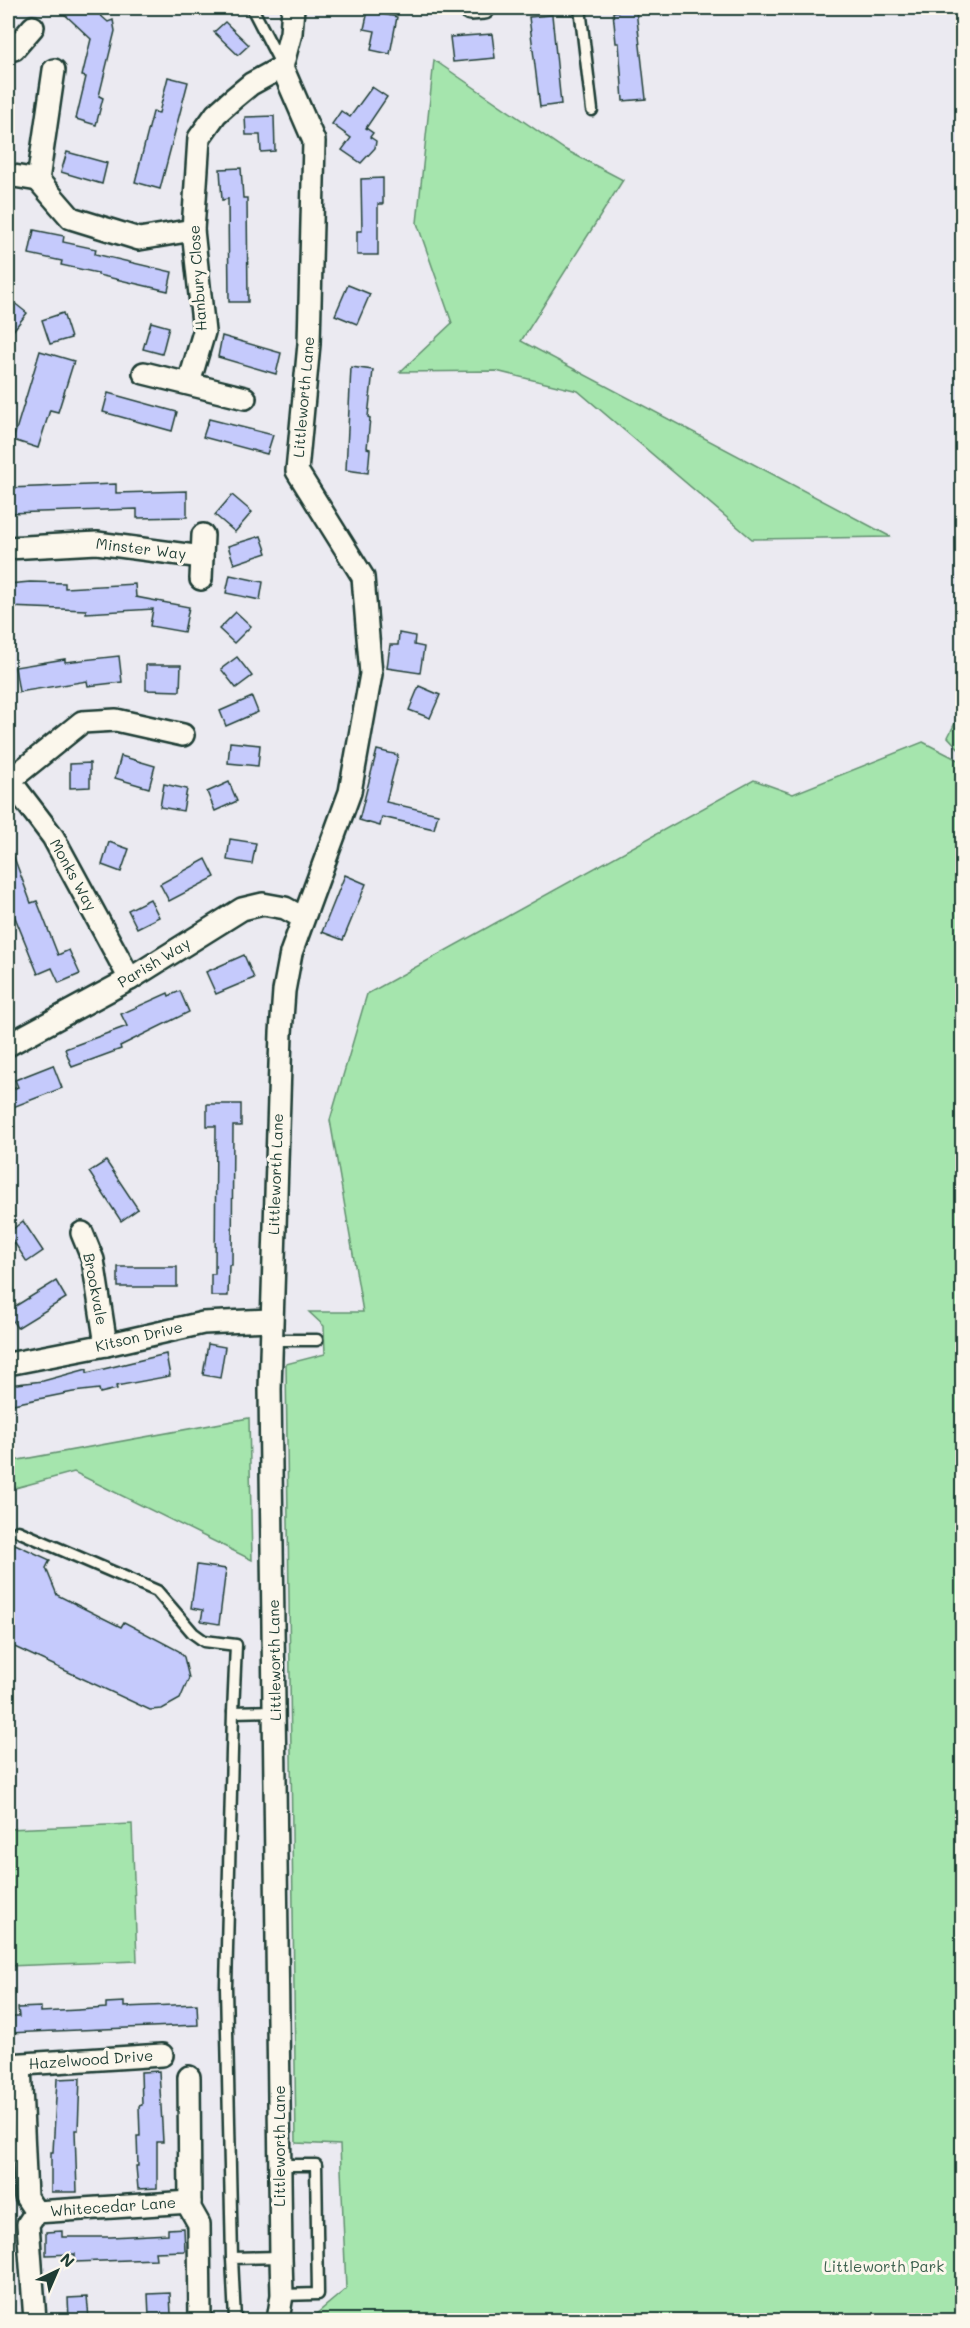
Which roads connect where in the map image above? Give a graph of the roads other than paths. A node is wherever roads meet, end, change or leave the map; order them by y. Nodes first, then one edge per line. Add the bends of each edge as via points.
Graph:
1 (252, 8) edge
2 (293, 8) edge
3 (580, 8) edge
4 (33, 27) dead end
5 (8, 45) edge
6 (282, 67) junction
7 (54, 70) dead end
8 (592, 110) dead end
9 (8, 175) edge
10 (38, 180) junction
11 (193, 230) junction
12 (144, 373) dead end
13 (189, 383) junction
14 (245, 398) dead end
15 (203, 535) dead end
16 (8, 549) edge
17 (202, 556) junction
18 (201, 579) dead end
19 (183, 735) dead end
20 (9, 779) edge
21 (303, 918) junction
22 (130, 979) junction
23 (8, 1046) edge
24 (81, 1233) dead end
25 (271, 1330) junction
26 (317, 1340) dead end
27 (106, 1345) junction
28 (8, 1364) edge
29 (18, 1531) dead end
30 (276, 1711) junction
31 (233, 1712) junction
32 (162, 2055) dead end
33 (14, 2065) edge
34 (189, 2077) dead end
35 (281, 2165) junction
36 (190, 2202) junction
37 (36, 2212) junction
38 (281, 2257) junction
39 (232, 2258) junction
40 (282, 2295) junction
41 (35, 2320) edge
42 (200, 2320) edge
43 (235, 2320) edge
44 (278, 2320) edge

1 - 6 lane, Littleworth Lane
2 - 6 street
3 - 8 lane
4 - 5 street via 14,49
6 - 11 street, Hanbury Close via 251,84 216,114 199,138
6 - 21 street, Littleworth Lane via 314,141 309,344 297,471 363,577 371,674 351,792
7 - 10 street
9 - 10 street
10 - 11 street via 71,218 139,239
11 - 13 street, Hanbury Close via 204,332
12 - 13 street
13 - 14 street
15 - 17 street, Minster Way
16 - 17 street, Minster Way via 96,543
17 - 18 street, Minster Way
19 - 20 street via 116,720 82,722
20 - 22 street, Monks Way via 53,837
21 - 22 street, Parish Way via 285,908 264,904 242,909
21 - 25 street, Littleworth Lane via 291,952 284,991
22 - 23 street, Parish Way
24 - 27 street, Brookvale via 93,1260
25 - 26 lane
25 - 27 street, Kitson Drive via 203,1323
25 - 30 street, Littleworth Lane
27 - 28 street, Kitson Drive
29 - 31 lane via 157,1591 204,1641 236,1645
30 - 31 lane
30 - 35 street, Littleworth Lane
31 - 39 lane via 226,1987
32 - 33 street, Hazelwood Drive
33 - 37 street, Hazelwood Drive via 26,2197
34 - 36 street
35 - 38 street, Littleworth Lane
35 - 40 lane via 316,2165 318,2294
36 - 37 street, Whitecedar Lane
36 - 42 street via 199,2223
37 - 41 street via 28,2224
38 - 39 lane
38 - 40 street, Littleworth Lane
39 - 43 lane
40 - 44 street, Littleworth Lane

